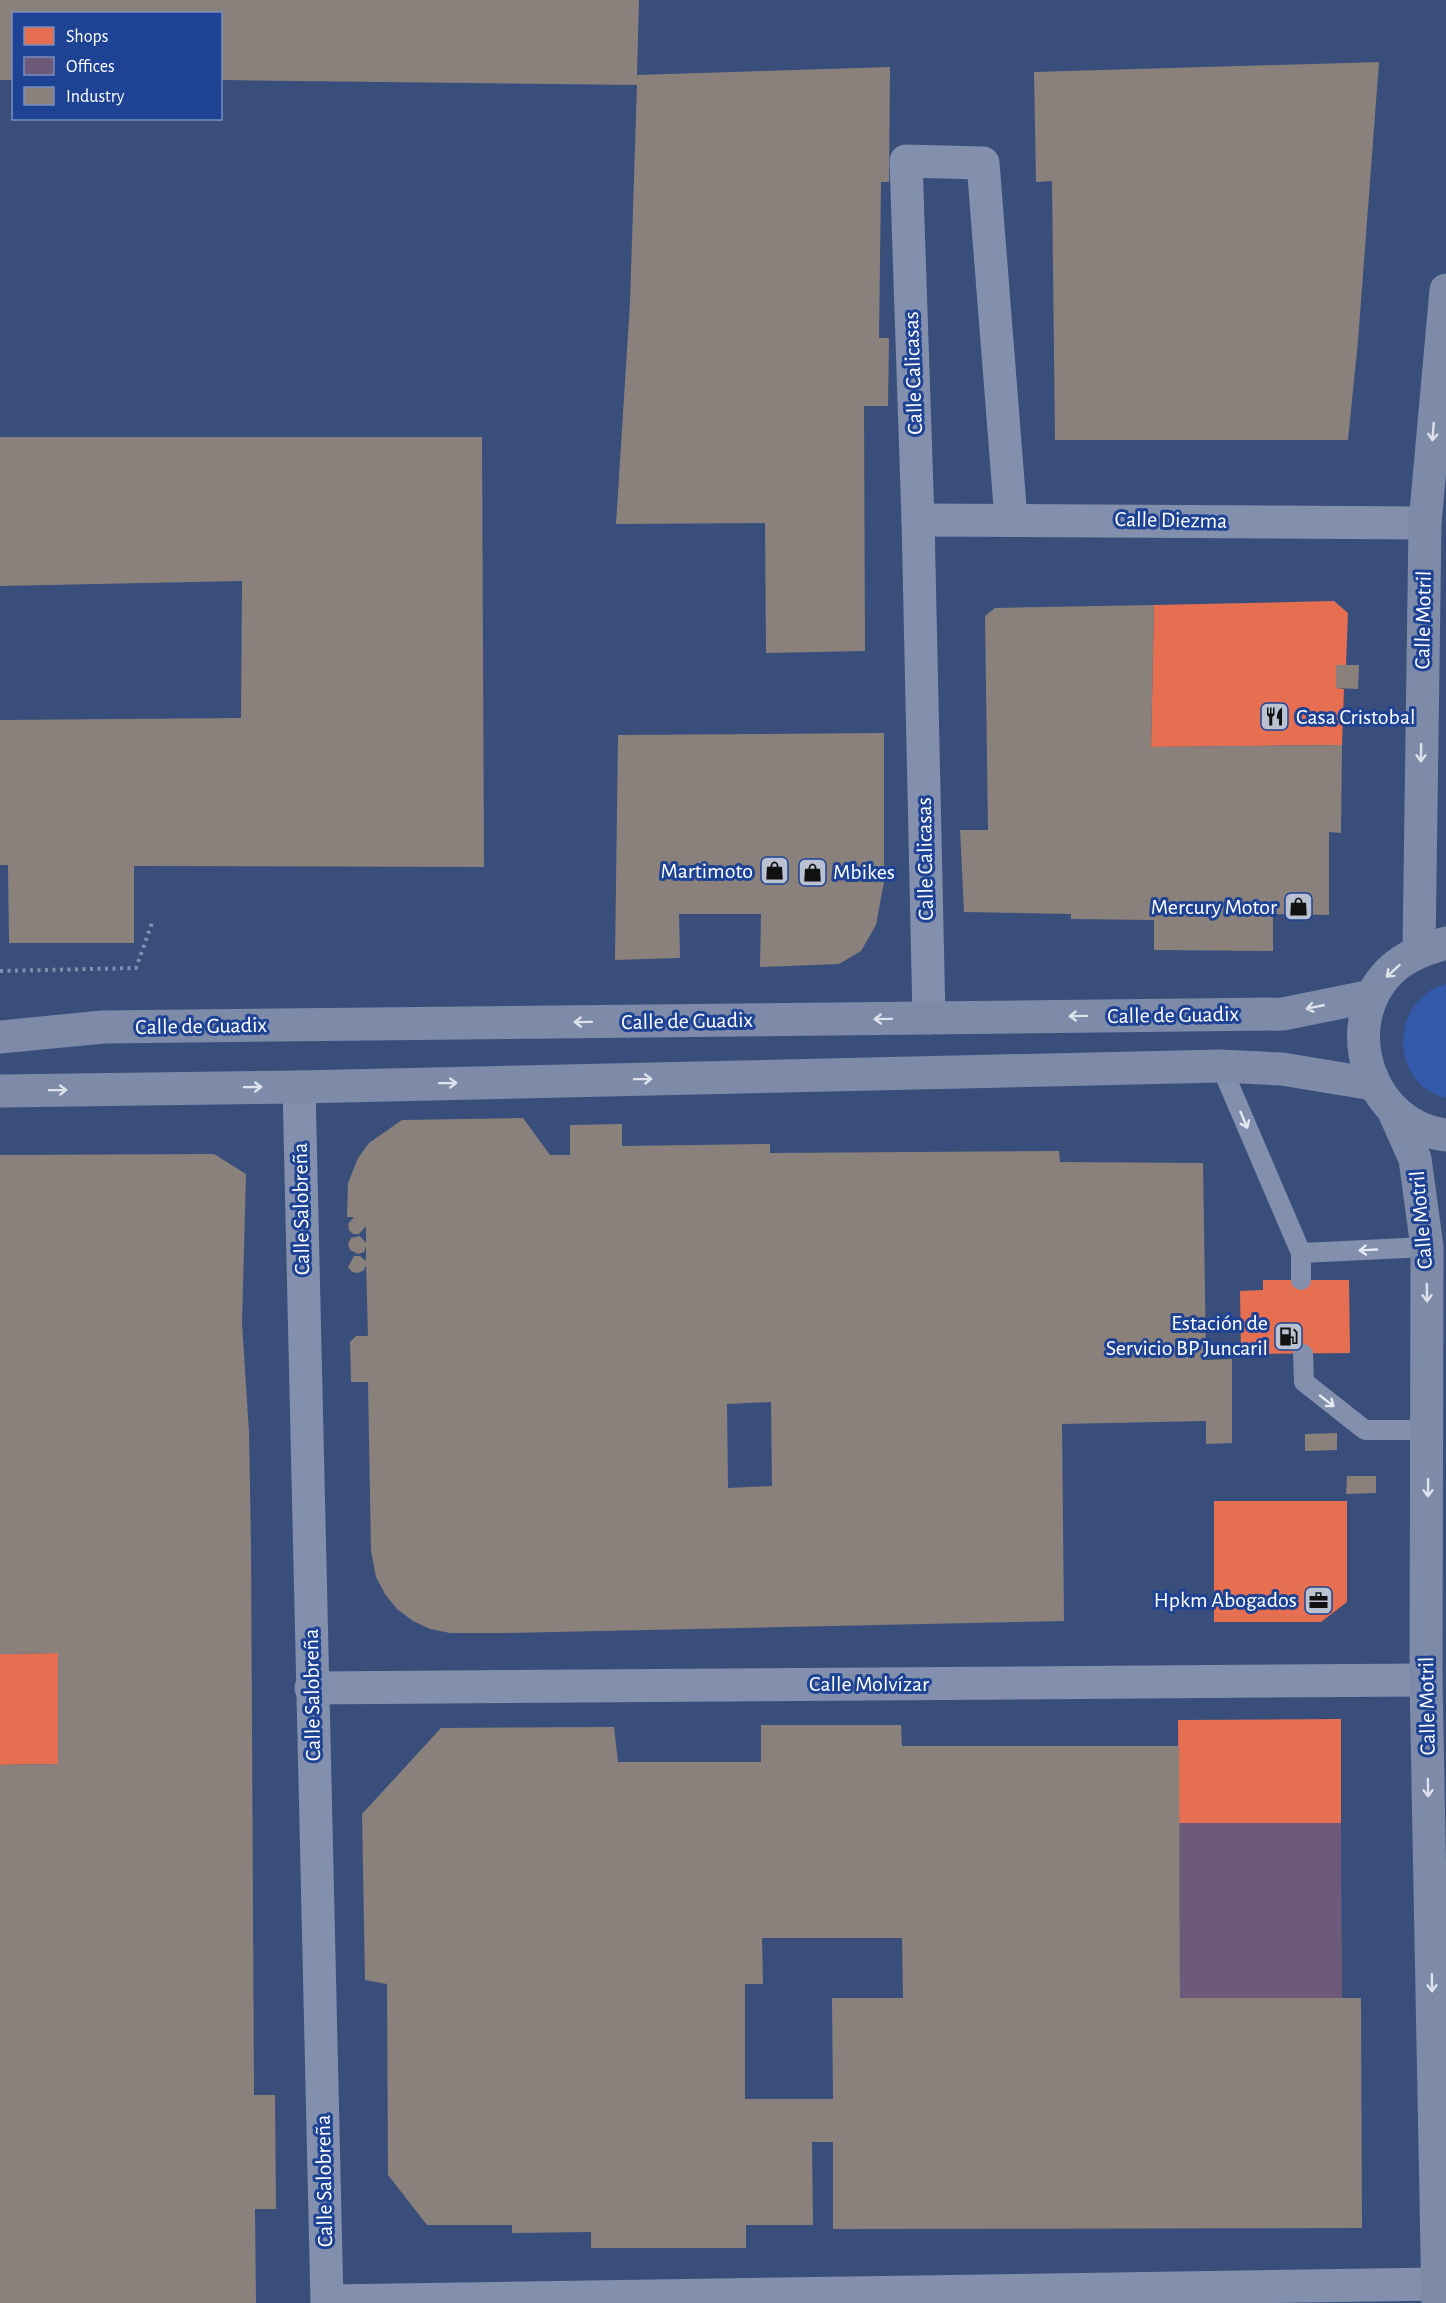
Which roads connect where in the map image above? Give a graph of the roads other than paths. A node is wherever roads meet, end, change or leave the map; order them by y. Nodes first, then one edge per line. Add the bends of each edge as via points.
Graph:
1 (1446, 290) edge
2 (1011, 519) junction
3 (918, 520) junction
4 (1425, 523) junction
5 (1432, 947) edge
6 (1372, 996) junction
7 (929, 1018) junction
8 (0, 1037) edge
9 (1221, 1066) junction
10 (1373, 1084) junction
11 (299, 1087) junction
12 (0, 1091) edge
13 (1395, 1114) junction
14 (1446, 1135) edge
15 (1426, 1247) junction
16 (1300, 1253) junction
17 (1301, 1280) dead end
18 (1302, 1354) dead end
19 (1428, 1430) junction
20 (1426, 1680) junction
21 (311, 1688) junction
22 (1438, 2293) edge
23 (327, 2302) edge

1 -> 4 street, Calle Motril
2 - 3 street, Calle Diezma
2 - 3 street, Calle Calicasas via 983,163 906,161
2 - 4 street, Calle Diezma
3 - 7 street, Calle Calicasas
4 -> 5 street, Calle Motril
5 -> 6 street via 1389,972
6 -> 7 street, Calle de Guadix via 1283,1014
6 - 10 street via 1364,1020 1363,1049
7 -> 8 street, Calle de Guadix via 102,1027
9 - 10 street via 1282,1069
11 -> 9 street
9 -> 16 lane
10 - 13 street
12 -> 11 street
11 - 21 street, Calle Salobreña
13 - 14 street via 1428,1133
13 - 15 street, Calle Motril via 1415,1159
15 -> 16 lane
15 -> 19 street, Calle Motril
16 - 17 lane
18 -> 19 lane via 1304,1382 1365,1430
19 -> 20 street, Calle Motril
20 - 21 street, Calle Molvízar
20 -> 22 street, Calle Motril
21 - 23 street, Calle Salobreña
22 - 23 street

